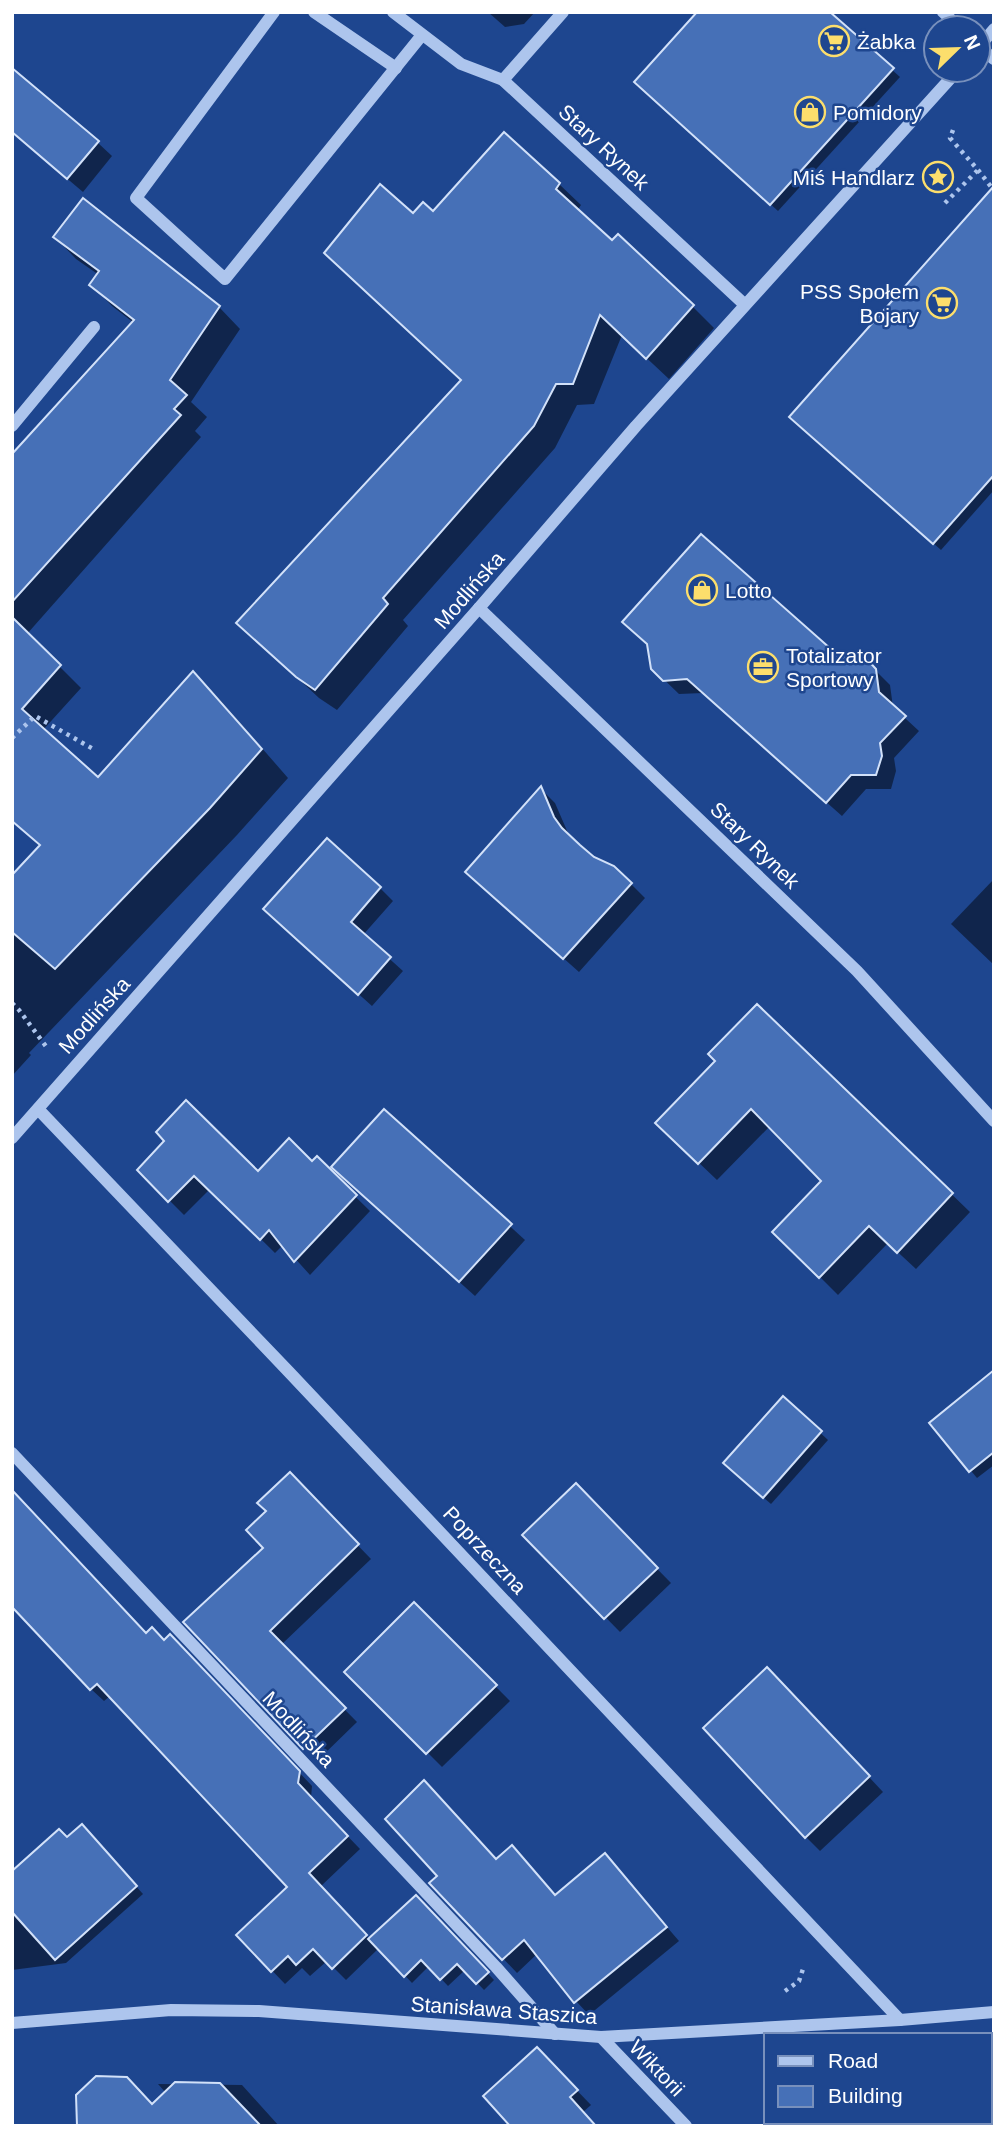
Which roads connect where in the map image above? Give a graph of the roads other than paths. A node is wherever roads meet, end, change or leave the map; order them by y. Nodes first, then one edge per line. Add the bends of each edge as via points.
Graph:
1 (274, 12) edge
2 (314, 12) edge
3 (393, 12) edge
4 (564, 12) edge
5 (422, 35) junction
6 (396, 68) junction
7 (503, 80) junction
8 (945, 84) edge
9 (744, 304) junction
10 (94, 327) dead end
11 (12, 426) edge
12 (479, 608) junction
13 (38, 1109) junction
14 (994, 1121) edge
15 (12, 1138) edge
16 (12, 1453) edge
17 (994, 2012) edge
18 (900, 2021) junction
19 (12, 2023) edge
20 (555, 2034) junction
21 (601, 2037) junction
22 (686, 2126) edge

1 - 6 street via 136,198 225,279
2 - 6 street
3 - 5 street
4 - 7 street
5 - 6 street
5 - 7 street via 461,64
7 - 9 street, Stary Rynek
8 - 9 street, Modlińska
9 - 12 street, Modlińska
10 - 11 street
12 - 13 street, Modlińska
12 - 14 street, Stary Rynek via 857,971
13 - 15 street, Modlińska
13 - 18 street, Poprzeczna
16 - 20 street, Modlińska
17 - 18 street, Stanisława Staszica
18 - 21 street, Stanisława Staszica
19 - 20 street, Stanisława Staszica via 171,2010 260,2011
20 - 21 street, Stanisława Staszica
21 - 22 street, Wiktorii

